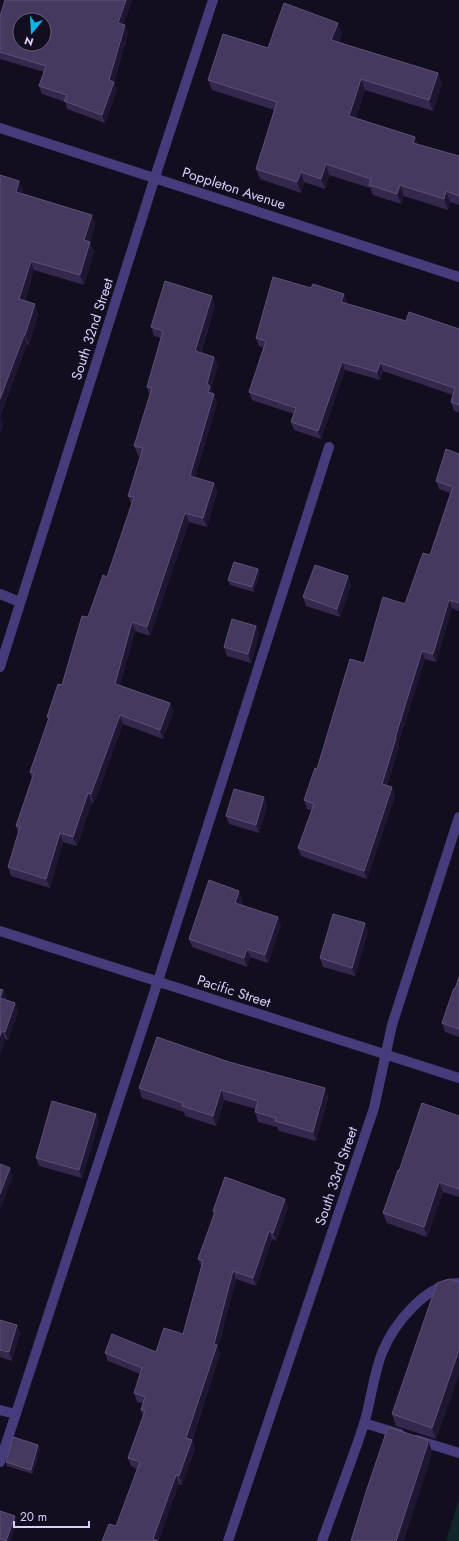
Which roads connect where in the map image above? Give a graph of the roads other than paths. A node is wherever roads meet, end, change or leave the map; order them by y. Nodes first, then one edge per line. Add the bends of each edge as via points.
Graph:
1 (213, 0) edge
2 (0, 128) edge
3 (155, 177) junction
4 (459, 277) edge
5 (329, 447) dead end
6 (0, 594) edge
7 (20, 602) junction
8 (0, 667) edge
9 (459, 817) edge
10 (0, 931) edge
11 (158, 981) junction
12 (386, 1054) junction
13 (459, 1078) edge
14 (459, 1283) edge
15 (0, 1410) edge
16 (16, 1414) junction
17 (364, 1423) junction
18 (459, 1453) edge
19 (0, 1462) edge
20 (228, 1541) edge
21 (322, 1541) edge

1 - 3 street, South 32nd Street
2 - 3 street, Poppleton Avenue
3 - 4 street, Poppleton Avenue
3 - 7 street, South 32nd Street
5 - 11 street
6 - 7 street
7 - 8 street, South 32nd Street
9 - 12 street, South 33rd Street via 392,1025
10 - 11 street, Pacific Street
11 - 12 street, Pacific Street
11 - 16 street
12 - 13 street, Pacific Street
12 - 20 street, South 33rd Street via 374,1108
14 - 17 street via 438,1288 402,1318 382,1353
15 - 16 street
16 - 19 street
17 - 18 street
17 - 21 street

